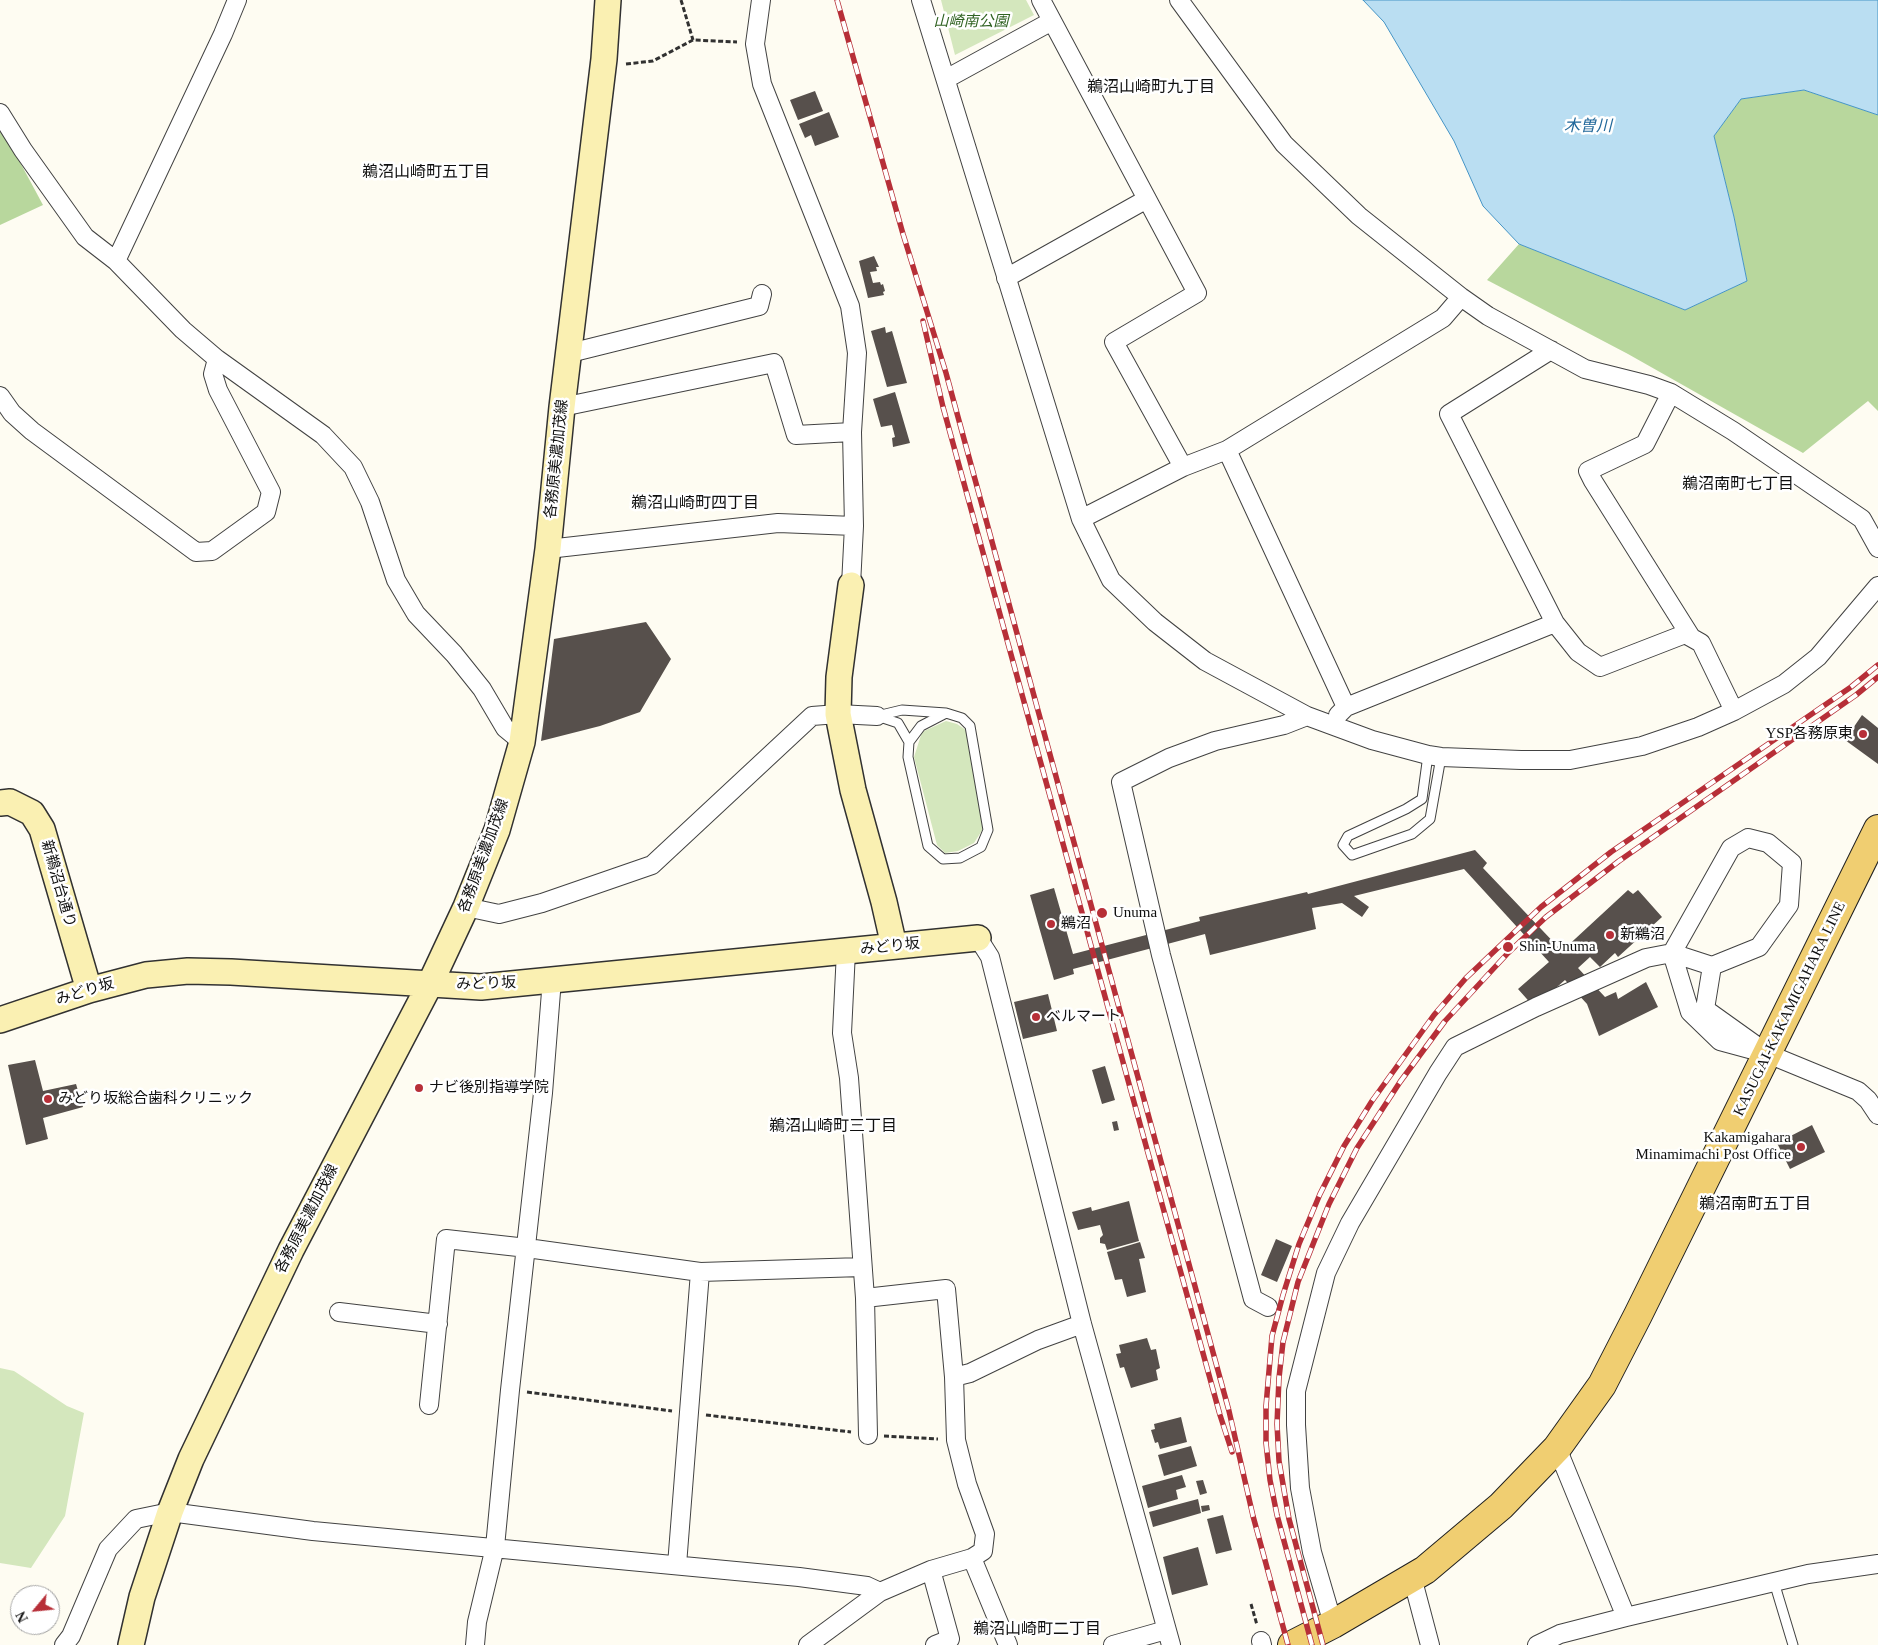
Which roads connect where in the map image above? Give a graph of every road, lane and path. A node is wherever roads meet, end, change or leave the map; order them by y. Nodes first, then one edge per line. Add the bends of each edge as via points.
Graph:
1 (236, 0) edge
2 (608, 0) edge
3 (682, 0) edge
4 (761, 0) edge
5 (920, 0) edge
6 (1041, 0) edge
7 (1179, 0) edge
8 (1052, 22) junction
9 (693, 40) junction
10 (755, 44) junction
11 (604, 59) junction
12 (946, 79) junction
13 (0, 113) edge
14 (1147, 199) junction
15 (116, 261) junction
16 (1006, 278) junction
17 (762, 294) dead end
18 (1461, 297) junction
19 (1551, 350) junction
20 (570, 353) junction
21 (217, 359) junction
22 (1671, 393) junction
23 (0, 396) edge
24 (562, 407) junction
25 (852, 432) junction
26 (1227, 450) junction
27 (1182, 467) junction
28 (1081, 519) junction
29 (854, 526) junction
30 (548, 548) junction
31 (1878, 548) edge
32 (851, 586) joint
33 (1878, 586) edge
34 (1555, 623) junction
35 (1691, 637) junction
36 (1346, 707) junction
37 (1734, 711) junction
38 (838, 714) junction
39 (946, 714) junction
40 (877, 716) junction
41 (1307, 716) junction
42 (1329, 724) junction
43 (522, 742) junction
44 (909, 742) junction
45 (1434, 756) junction
46 (0, 803) edge
47 (1876, 842) edge
48 (466, 907) junction
49 (978, 938) joint
50 (894, 946) junction
51 (846, 951) junction
52 (1672, 953) junction
53 (1712, 966) junction
54 (552, 979) junction
55 (430, 984) junction
56 (88, 990) junction
57 (0, 1020) edge
58 (1768, 1054) junction
59 (1878, 1115) edge
60 (527, 1248) junction
61 (862, 1267) junction
62 (700, 1272) junction
63 (864, 1298) junction
64 (1268, 1307) dead end
65 (339, 1312) dead end
66 (438, 1324) junction
67 (1082, 1324) junction
68 (954, 1377) junction
69 (510, 1390) junction
70 (429, 1405) dead end
71 (688, 1413) junction
72 (868, 1435) junction
73 (956, 1440) junction
74 (1557, 1448) junction
75 (170, 1512) junction
76 (495, 1548) junction
77 (972, 1558) junction
78 (1878, 1564) edge
79 (677, 1565) junction
80 (931, 1570) junction
81 (1412, 1577) junction
82 (1774, 1582) junction
83 (880, 1592) junction
84 (1626, 1617) junction
85 (1333, 1624) junction
86 (1168, 1638) edge
87 (64, 1645) edge
88 (131, 1645) edge
89 (475, 1645) edge
90 (808, 1645) edge
91 (935, 1645) edge
92 (1008, 1645) edge
93 (1113, 1645) edge
94 (1292, 1645) edge
95 (1430, 1645) edge
96 (1537, 1645) edge
97 (1794, 1645) edge

1 - 15 street
2 - 11 main road, 各務原美濃加茂線
3 - 9 path
4 - 10 street
5 - 12 street
6 - 8 street
7 - 18 street via 1284,144 1358,216
8 - 12 street
8 - 14 street
9 - 10 path
9 - 11 path via 653,61 622,65
10 - 25 street via 762,84 850,306 857,353
11 - 20 main road, 各務原美濃加茂線
12 - 16 street
13 - 15 street via 85,237
14 - 16 street
14 - 27 street via 1197,293 1114,342
15 - 21 street via 183,330
16 - 28 street
17 - 20 street via 759,306
18 - 19 street via 1488,316
18 - 26 street via 1443,318
19 - 22 street via 1585,369
19 - 34 street via 1449,414
20 - 24 main road, 各務原美濃加茂線
21 - 23 street via 214,374 218,390 271,492 266,512 212,551 196,552 32,431 12,413
21 - 43 street via 323,435 353,467 370,502 396,580 416,614 482,689 505,728
22 - 31 street via 1862,519
22 - 35 street via 1646,444 1588,471
24 - 25 street via 774,363 796,436
24 - 30 main road, 各務原美濃加茂線
25 - 29 street
26 - 27 street
26 - 36 street
27 - 28 street
28 - 41 street via 1111,580 1155,622 1205,661
29 - 30 street via 778,523
29 - 32 street
30 - 43 main road, 各務原美濃加茂線
32 - 38 main road via 839,677
33 - 37 street via 1818,657 1784,684
34 - 35 street via 1578,652 1600,667 1685,634
34 - 36 street
35 - 37 street via 1701,644
36 - 42 street
37 - 45 street via 1642,746 1570,760
38 - 40 street
38 - 48 street via 812,716 652,866 499,914
38 - 50 main road via 853,790
39 - 40 lane via 902,710
39 - 44 lane via 921,726
39 - 44 lane via 962,718 970,726 988,830 981,847 960,858 944,859 928,846 908,757
40 - 44 lane via 898,723
41 - 42 street
41 - 64 street via 1284,725 1215,741 1169,758 1121,782 1160,955 1254,1298
42 - 45 street via 1372,740
43 - 48 main road, 各務原美濃加茂線 via 497,830
45 - 45 lane via 1430,819 1412,834 1352,856 1343,845 1348,836 1406,810 1422,799
46 - 56 main road, 新鵜沼台通り via 10,802 32,813 42,829
47 - 58 main road, KASUGAI-KAKAMIGAHARA LINE
48 - 55 main road, 各務原美濃加茂線
49 - 50 main road, みどり坂
49 - 67 street via 990,956
50 - 51 main road, みどり坂
51 - 54 main road, みどり坂
51 - 61 street via 842,1033 849,1078
52 - 53 street
52 - 53 street via 1732,848 1748,838 1768,843 1792,863 1789,905 1759,947
52 - 58 street via 1690,1012 1720,1041
52 - 85 street via 1646,958 1455,1047 1350,1223 1326,1273 1296,1392 1300,1488 1312,1552
53 - 58 street via 1705,1010
54 - 55 main road, みどり坂 via 481,987
54 - 60 street
55 - 56 main road, みどり坂 via 188,971 146,975
55 - 75 main road, 各務原美濃加茂線 via 291,1250 191,1459
56 - 57 main road, みどり坂
58 - 59 street via 1858,1091
58 - 74 main road, KASUGAI-KAKAMIGAHARA LINE via 1602,1385
60 - 62 street
60 - 66 street via 446,1239
60 - 69 street
61 - 62 street
61 - 63 street
62 - 71 street
63 - 68 street via 946,1289
63 - 72 street
65 - 66 street
66 - 70 street
67 - 68 street
67 - 86 street
68 - 73 street
69 - 71 path
69 - 76 street
71 - 72 path
71 - 79 street
72 - 73 path
73 - 77 street via 985,1534 983,1551
74 - 81 main road, KASUGAI-KAKAMIGAHARA LINE via 1501,1506 1425,1570
74 - 84 street
75 - 76 street
75 - 87 street via 136,1519 108,1550 71,1636
75 - 88 main road, 各務原美濃加茂線 via 142,1597
76 - 79 street
76 - 89 street via 477,1622
77 - 80 street
77 - 92 street
78 - 82 street
79 - 83 street via 858,1584
80 - 83 street
80 - 91 street via 950,1639
81 - 85 main road, KASUGAI-KAKAMIGAHARA LINE
81 - 95 street
82 - 84 street
82 - 97 lane
83 - 90 street
84 - 96 street via 1560,1634
85 - 94 main road, KASUGAI-KAKAMIGAHARA LINE
86 - 93 street

